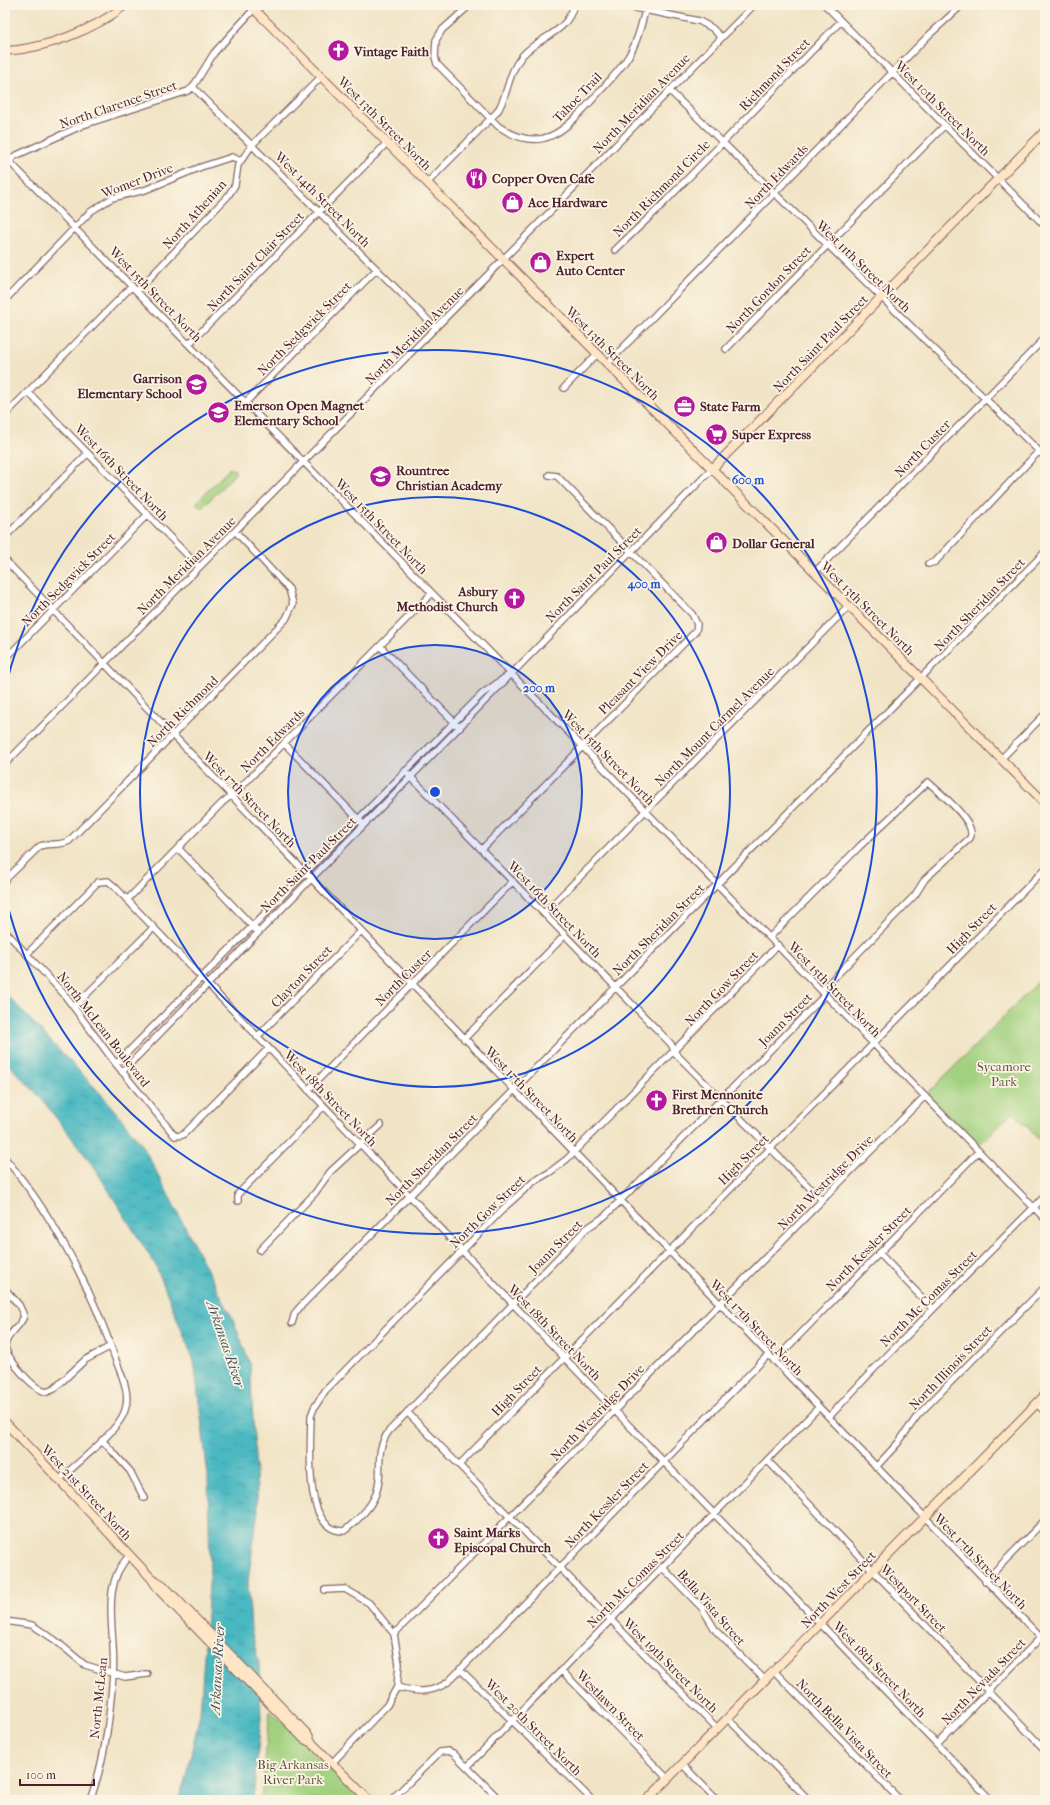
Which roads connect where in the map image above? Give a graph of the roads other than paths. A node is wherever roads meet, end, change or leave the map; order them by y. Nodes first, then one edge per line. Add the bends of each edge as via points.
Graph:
1 (125, 5) edge
2 (470, 5) edge
3 (574, 5) edge
4 (620, 5) edge
5 (754, 5) edge
6 (826, 5) edge
7 (962, 5) edge
8 (251, 6) edge
9 (646, 11) junction
10 (841, 21) junction
11 (721, 37) junction
12 (5, 51) edge
13 (893, 72) junction
14 (322, 76) junction
15 (193, 87) junction
16 (669, 90) junction
17 (491, 119) junction
18 (945, 125) junction
19 (1045, 131) edge
20 (723, 142) junction
21 (387, 143) junction
22 (252, 144) junction
23 (6, 160) edge
24 (241, 161) junction
25 (998, 178) junction
26 (427, 182) junction
27 (774, 193) junction
28 (319, 211) junction
29 (1045, 226) edge
30 (74, 227) junction
31 (827, 245) junction
32 (615, 250) dead end
33 (504, 260) junction
34 (377, 269) junction
35 (132, 286) junction
36 (138, 291) junction
37 (880, 298) junction
38 (5, 300) edge
39 (436, 328) junction
40 (1045, 338) edge
41 (190, 344) junction
42 (726, 349) dead end
43 (597, 354) junction
44 (607, 364) junction
45 (564, 388) dead end
46 (28, 392) junction
47 (985, 399) junction
48 (246, 402) junction
49 (5, 415) edge
50 (1039, 451) junction
51 (88, 453) junction
52 (1045, 457) edge
53 (305, 461) junction
54 (712, 469) junction
55 (549, 475) dead end
56 (148, 514) junction
57 (235, 532) junction
58 (5, 537) edge
59 (632, 551) junction
60 (1045, 552) edge
61 (5, 560) edge
62 (928, 564) dead end
63 (199, 567) junction
64 (815, 572) junction
65 (432, 593) junction
66 (849, 606) junction
67 (53, 610) junction
68 (380, 646) junction
69 (5, 659) edge
70 (105, 664) junction
71 (511, 674) junction
72 (921, 678) junction
73 (1045, 714) edge
74 (454, 722) junction
75 (460, 728) junction
76 (173, 735) junction
77 (284, 743) junction
78 (583, 746) junction
79 (1001, 759) junction
80 (5, 764) edge
81 (405, 770) junction
82 (411, 777) junction
83 (231, 795) junction
84 (1045, 802) edge
85 (646, 811) junction
86 (358, 819) junction
87 (364, 825) junction
88 (178, 848) junction
89 (482, 849) junction
90 (1045, 869) edge
91 (305, 873) junction
92 (311, 879) junction
93 (5, 880) edge
94 (513, 881) junction
95 (718, 884) junction
96 (127, 900) junction
97 (544, 913) junction
98 (253, 926) junction
99 (153, 928) junction
100 (5, 931) edge
101 (361, 931) junction
102 (258, 932) junction
103 (565, 935) junction
104 (770, 937) junction
105 (778, 945) junction
106 (27, 954) junction
107 (202, 978) junction
108 (207, 984) junction
109 (412, 984) junction
110 (616, 987) junction
111 (824, 992) junction
112 (74, 1007) junction
113 (257, 1037) junction
114 (464, 1039) junction
115 (873, 1043) junction
116 (268, 1048) junction
117 (675, 1051) junction
118 (116, 1064) junction
119 (122, 1072) junction
120 (308, 1090) junction
121 (514, 1090) junction
122 (925, 1096) junction
123 (722, 1100) junction
124 (324, 1106) junction
125 (381, 1124) dead end
126 (359, 1143) junction
127 (770, 1148) junction
128 (574, 1152) junction
129 (979, 1152) junction
130 (5, 1158) edge
131 (410, 1196) junction
132 (1045, 1196) edge
133 (620, 1200) junction
134 (822, 1200) junction
135 (238, 1201) dead end
136 (1034, 1208) junction
137 (1045, 1219) edge
138 (260, 1250) dead end
139 (462, 1250) junction
140 (668, 1250) junction
141 (879, 1253) junction
142 (1045, 1287) edge
143 (5, 1289) edge
144 (513, 1304) junction
145 (719, 1304) junction
146 (933, 1309) junction
147 (292, 1323) dead end
148 (111, 1346) junction
149 (5, 1347) edge
150 (768, 1355) junction
151 (564, 1357) junction
152 (774, 1360) junction
153 (1045, 1395) edge
154 (1037, 1404) junction
155 (819, 1407) junction
156 (614, 1410) junction
157 (407, 1412) junction
158 (1045, 1412) edge
159 (829, 1418) junction
160 (5, 1422) edge
161 (102, 1440) junction
162 (767, 1460) junction
163 (663, 1461) junction
164 (459, 1465) junction
165 (876, 1467) junction
166 (59, 1480) junction
167 (144, 1498) dead end
168 (714, 1514) junction
169 (319, 1515) joint
170 (510, 1517) junction
171 (924, 1518) junction
172 (1045, 1520) edge
173 (130, 1555) junction
174 (662, 1567) junction
175 (560, 1568) junction
176 (873, 1571) junction
177 (151, 1578) junction
178 (985, 1581) junction
179 (325, 1590) dead end
180 (610, 1620) junction
181 (5, 1621) edge
182 (821, 1624) junction
183 (1045, 1633) edge
184 (394, 1634) junction
185 (1040, 1637) junction
186 (1045, 1642) edge
187 (460, 1669) junction
188 (561, 1670) junction
189 (774, 1671) junction
190 (113, 1674) junction
191 (147, 1674) dead end
192 (765, 1680) junction
193 (397, 1687) junction
194 (988, 1691) junction
195 (271, 1701) junction
196 (727, 1718) junction
197 (512, 1720) junction
198 (717, 1728) junction
199 (937, 1744) junction
200 (1045, 1750) edge
201 (332, 1762) junction
202 (682, 1764) junction
203 (467, 1767) junction
204 (668, 1779) junction
205 (90, 1800) edge
206 (369, 1800) edge
207 (391, 1800) edge
208 (500, 1800) edge
209 (592, 1800) edge
210 (647, 1800) edge
211 (717, 1800) edge
212 (809, 1800) edge
213 (900, 1800) edge
214 (991, 1800) edge

1 - 12 street via 94,26 38,47
2 - 17 street, Tahoe Trail via 442,30 436,40 434,57 437,64
3 - 17 street via 572,14 563,26 534,45 517,63 508,79 503,104
4 - 9 street
5 - 11 street, North Meridian Avenue
6 - 10 street, West 10th Street North
7 - 13 street, North Edwards
8 - 14 street, West 13th Street North
8 - 15 street, North Clarence Street via 214,53
9 - 11 street via 699,21
9 - 17 street, Tahoe Trail via 629,56 564,129 548,137 532,140 510,134
10 - 13 street, West 10th Street North
10 - 20 street, Richmond Street
11 - 16 street, North Meridian Avenue
13 - 18 street, West 10th Street North
13 - 27 street, North Edwards
14 - 21 street, West 13th Street North
14 - 22 street, North Athenian
15 - 22 street, West 14th Street North
15 - 23 street, North Clarence Street via 188,91 83,124
16 - 20 street, West 11th Street North
16 - 33 street, North Meridian Avenue
17 - 26 street
18 - 25 street, West 10th Street North
18 - 31 street, North Gordon Street
19 - 25 street, North Saint Paul Street
20 - 27 street, West 11th Street North
20 - 32 street, North Richmond Circle
21 - 26 street, West 13th Street North
21 - 28 street, North Saint Clair Street
22 - 24 street, North Athenian
22 - 28 street, West 14th Street North
23 - 30 street, West 15th Street North
24 - 30 street, Womer Drive via 232,158 201,167 145,190 112,198 90,212
24 - 36 street, North Athenian via 235,186 228,196
25 - 29 street, West 10th Street North
25 - 37 street, North Saint Paul Street
26 - 33 street, West 13th Street North
27 - 31 street, West 11th Street North
27 - 44 street, North Edwards
28 - 34 street, West 14th Street North
28 - 41 street, North Saint Clair Street
30 - 35 street, West 15th Street North
30 - 38 street, Womer Drive
31 - 37 street, West 11th Street North
31 - 42 street, North Gordon Street
33 - 39 street, North Meridian Avenue
33 - 43 street, West 13th Street North
34 - 39 street, West 14th Street North
34 - 48 street, North Sedgwick Street
35 - 36 street, West 15th Street North
35 - 46 street
36 - 41 street, West 15th Street North
37 - 47 street, West 11th Street North
37 - 54 street, North Saint Paul Street
39 - 53 street, North Meridian Avenue
40 - 47 street, North Custer
41 - 48 street, West 15th Street North
43 - 44 street, West 13th Street North
43 - 45 street
44 - 54 street, West 13th Street North
46 - 49 street
46 - 51 street, West 16th Street North
47 - 50 street, West 11th Street North
47 - 64 street, North Custer
48 - 53 street, West 15th Street North
50 - 52 street, West 11th Street North
50 - 62 street via 935,562
51 - 56 street, West 16th Street North
51 - 58 street
53 - 57 street, North Meridian Avenue
53 - 65 street, West 15th Street North
54 - 59 street, North Saint Paul Street
54 - 64 street, West 13th Street North
55 - 59 street via 557,476
56 - 63 street, West 16th Street North
56 - 67 street, North Sedgwick Street
57 - 63 street, North Meridian Avenue
57 - 76 street, North Richmond via 289,589 293,604 291,612
59 - 71 street, North Saint Paul Street
59 - 78 street, Pleasant View Drive via 696,620 696,631
60 - 72 street, North Sheridan Street
61 - 67 street, West 17th Street North
63 - 70 street, North Meridian Avenue
64 - 66 street, West 13th Street North
65 - 68 street, North Edwards
65 - 71 street, West 15th Street North
66 - 72 street, West 13th Street North
66 - 85 street, North Mount Carmel Avenue
67 - 69 street, North Sedgwick Street
67 - 70 street, West 17th Street North
68 - 74 street
68 - 77 street, North Edwards
70 - 76 street, West 17th Street North
70 - 80 street, North Meridian Avenue
71 - 74 street, North Saint Paul Street via 482,694
71 - 75 street, North Saint Paul Street
71 - 78 street, West 15th Street North
72 - 79 street, West 13th Street North
72 - 95 street, North Sheridan Street
73 - 79 street
74 - 75 street
74 - 81 street, North Saint Paul Street
75 - 82 street, North Saint Paul Street
76 - 83 street, West 17th Street North
76 - 93 street, North Richmond via 69,841 40,846
77 - 83 street, North Edwards
77 - 86 street
78 - 85 street, West 15th Street North
78 - 89 street, Pleasant View Drive
79 - 84 street, West 13th Street North
81 - 82 street, West 16th Street North
81 - 86 street, North Saint Paul Street
82 - 87 street, North Saint Paul Street
82 - 89 street, West 16th Street North
83 - 88 street, North Edwards
83 - 91 street, West 17th Street North
85 - 95 street, West 15th Street North
85 - 97 street, North Mount Carmel Avenue
86 - 87 street
86 - 91 street, North Saint Paul Street
87 - 92 street, North Saint Paul Street
88 - 96 street, North Edwards
88 - 98 street
89 - 94 street, West 16th Street North
90 - 115 street, High Street
91 - 92 street, West 17th Street North
91 - 98 street, North Saint Paul Street
92 - 101 street, West 17th Street North
92 - 102 street, North Saint Paul Street
94 - 97 street, West 16th Street North
94 - 109 street, North Custer
95 - 104 street, West 15th Street North
95 - 110 street, North Sheridan Street
96 - 99 street, West 18th Street North
96 - 106 street, West 18th Street North via 111,884 103,880 98,882
97 - 103 street, West 16th Street North
98 - 102 street
98 - 107 street, North Saint Paul Street
99 - 107 street, West 18th Street North
99 - 112 street
100 - 106 street, North McLean Boulevard
101 - 109 street, West 17th Street North
101 - 113 street, Clayton Street
102 - 108 street, North Saint Paul Street
103 - 110 street, West 16th Street North
103 - 114 street
104 - 105 street, West 15th Street North
104 - 111 street, Joann Street via 928,782 965,818 972,832 966,841 925,879 915,895
105 - 111 street, West 15th Street North
105 - 117 street, North Gow Street
106 - 112 street, North McLean Boulevard
107 - 108 street, West 18th Street North
107 - 118 street, North Saint Paul Street
108 - 113 street, West 18th Street North
108 - 119 street, North Saint Paul Street
109 - 114 street, West 17th Street North
109 - 120 street, North Custer
110 - 117 street, West 16th Street North
110 - 121 street, North Sheridan Street
111 - 115 street, West 15th Street North
111 - 123 street, Joann Street
112 - 118 street, North McLean Boulevard
113 - 116 street, West 18th Street North
114 - 121 street, West 17th Street North
115 - 122 street, West 15th Street North
115 - 127 street, High Street
116 - 119 street, North McLean Boulevard via 185,1133 178,1137
116 - 120 street, West 18th Street North
117 - 123 street, West 16th Street North
117 - 128 street, North Gow Street
118 - 119 street, North McLean Boulevard
120 - 124 street, West 18th Street North
121 - 128 street, West 17th Street North
121 - 131 street, North Sheridan Street
122 - 129 street, West 15th Street North
122 - 134 street, North Westridge Drive
123 - 127 street, West 16th Street North
123 - 133 street, Joann Street
124 - 126 street, West 18th Street North
124 - 135 street via 238,1194
125 - 126 street
126 - 131 street, West 18th Street North
126 - 138 street
127 - 134 street, West 16th Street North
127 - 140 street, High Street
128 - 133 street, West 17th Street North
128 - 139 street, North Gow Street via 533,1182
129 - 136 street, West 15th Street North
129 - 141 street, North Kessler Street
130 - 148 street via 38,1202 68,1249 91,1293
131 - 139 street, West 18th Street North
131 - 147 street, North Sheridan Street via 295,1313
132 - 136 street, North Mc Comas Street
133 - 140 street, West 17th Street North
133 - 144 street, Joann Street via 605,1216 586,1229
134 - 145 street, North Westridge Drive
136 - 137 street, West 15th Street North
136 - 146 street, North Mc Comas Street
139 - 144 street, West 18th Street North
139 - 169 street, North Gow Street via 325,1391 314,1408 311,1416 312,1481 314,1501
140 - 145 street, West 17th Street North
140 - 151 street, High Street
141 - 146 street
141 - 152 street, North Kessler Street
142 - 165 street, North Illinois Street via 918,1415 898,1444
143 - 149 street via 19,1305 24,1316 5,1342
144 - 151 street, West 18th Street North
144 - 157 street, Joann Street
145 - 150 street, West 17th Street North
145 - 156 street, North Westridge Drive
146 - 159 street, North Mc Comas Street
148 - 149 street via 85,1360 54,1389 47,1392 41,1391 10,1360
148 - 161 street via 126,1388 127,1400 122,1418
150 - 152 street, West 17th Street North
150 - 163 street, North Kessler Street
151 - 156 street, West 18th Street North
151 - 164 street, High Street
152 - 155 street, West 17th Street North
153 - 154 street, North West Street
154 - 158 street
154 - 171 street, North West Street
155 - 159 street, West 17th Street North
155 - 162 street, North Mc Comas Street
156 - 163 street, West 18th Street North
156 - 170 street, North Westridge Drive
157 - 164 street, West 19th Street North
157 - 169 street, Joann Street via 389,1431 379,1448 377,1490 368,1508 344,1531 329,1527
159 - 165 street, West 17th Street North
160 - 166 street, West 21st Street North
161 - 166 street
161 - 167 street via 130,1471
162 - 168 street, North Mc Comas Street
162 - 176 street, Westport Street
163 - 168 street, West 18th Street North
163 - 175 street, North Kessler Street
164 - 170 street, West 19th Street North
165 - 171 street, West 17th Street North
166 - 173 street, West 21st Street North
168 - 174 street, North Mc Comas Street
168 - 182 street, West 18th Street North
170 - 175 street, West 19th Street North
170 - 184 street, North Westridge Drive
171 - 176 street, North West Street
171 - 178 street, West 17th Street North
172 - 178 street
173 - 177 street, West 21st Street North
173 - 190 street, North McLean via 114,1578 111,1618
174 - 180 street, North Mc Comas Street
174 - 192 street, Bella Vista Street via 702,1608 716,1631
175 - 180 street, West 19th Street North
175 - 187 street, North Kessler Street
176 - 182 street, North West Street
176 - 194 street, Westport Street
177 - 195 street, West 21st Street North via 194,1627
177 - 195 street, West 21st Street North via 163,1585
178 - 185 street, West 17th Street North
179 - 184 street via 345,1589 369,1603
180 - 188 street, North Mc Comas Street
180 - 198 street, West 19th Street North
181 - 190 street via 32,1625 85,1665
182 - 189 street, North West Street
182 - 199 street, West 18th Street North
183 - 185 street, North Nevada Street
184 - 193 street via 399,1664
185 - 186 street, West 17th Street North
185 - 194 street, North Nevada Street
187 - 193 street, North Kessler Street via 439,1688 430,1691
187 - 197 street, West 20th Street North
188 - 197 street, North Mc Comas Street
188 - 204 street, Westlawn Street
189 - 192 street, North West Street
189 - 213 street, North Bella Vista Street
190 - 191 street via 125,1677
190 - 205 street, North McLean via 101,1766
192 - 196 street, North West Street
193 - 201 street via 387,1705
194 - 199 street, North Nevada Street
194 - 200 street, Westport Street
195 - 201 street, West 21st Street North via 304,1739
196 - 198 street, North West Street
196 - 212 street, West 19th Street North
197 - 203 street, North Mc Comas Street
197 - 209 street, West 20th Street North
198 - 202 street, North West Street
199 - 214 street, West 18th Street North
201 - 206 street, West 21st Street North
202 - 204 street, North West Street
202 - 211 street
203 - 207 street via 453,1753 440,1752
203 - 208 street
204 - 210 street, North West Street

